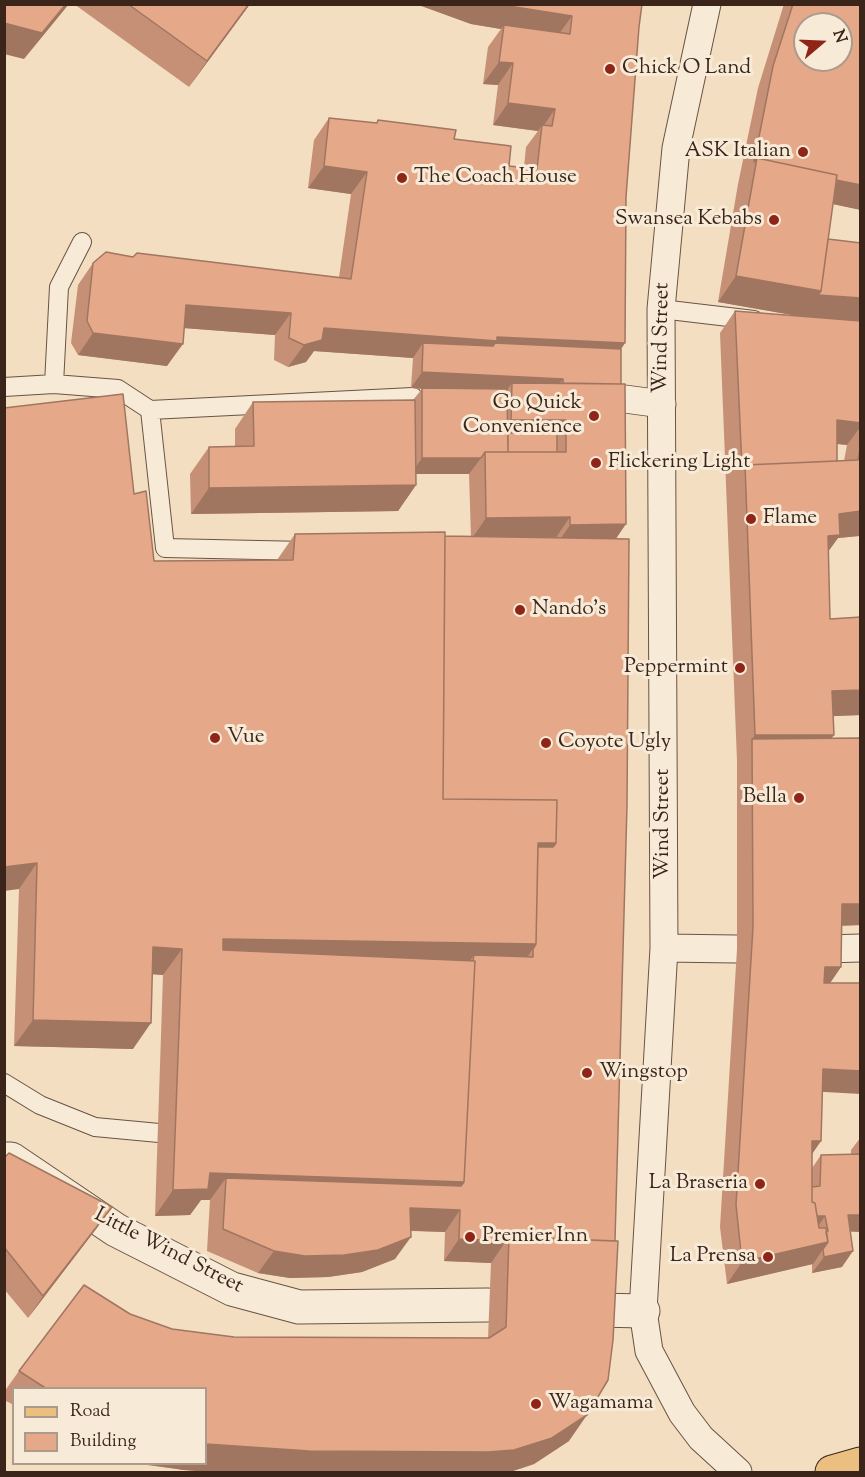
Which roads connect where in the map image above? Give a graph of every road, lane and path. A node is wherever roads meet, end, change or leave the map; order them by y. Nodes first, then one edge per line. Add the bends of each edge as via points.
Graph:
1 (707, 4) edge
2 (82, 242) dead end
3 (662, 309) junction
4 (766, 321) edge
5 (54, 384) junction
6 (4, 387) edge
7 (425, 397) edge
8 (610, 397) edge
9 (662, 404) junction
10 (150, 410) junction
11 (325, 552) edge
12 (664, 948) junction
13 (861, 948) edge
14 (737, 949) dead end
15 (826, 949) edge
16 (4, 1083) edge
17 (159, 1133) dead end
18 (4, 1159) edge
19 (488, 1305) dead end
20 (597, 1310) edge
21 (643, 1311) junction
22 (861, 1464) edge
23 (738, 1473) edge
24 (832, 1473) edge

1 - 3 street, Wind Street via 676,148
2 - 5 lane via 59,287
3 - 4 lane
3 - 9 street, Wind Street
5 - 6 lane
5 - 10 lane via 118,389
7 - 10 lane
8 - 9 street
9 - 12 street, Wind Street
10 - 11 lane via 165,548
12 - 14 street
12 - 21 street, Wind Street
13 - 15 street
16 - 17 lane via 40,1105 95,1126
18 - 19 street, Little Wind Street via 10,1159 116,1230 232,1289 299,1307
20 - 21 street
21 - 23 street, Wind Street via 649,1351 682,1413 701,1438
22 - 24 main road

